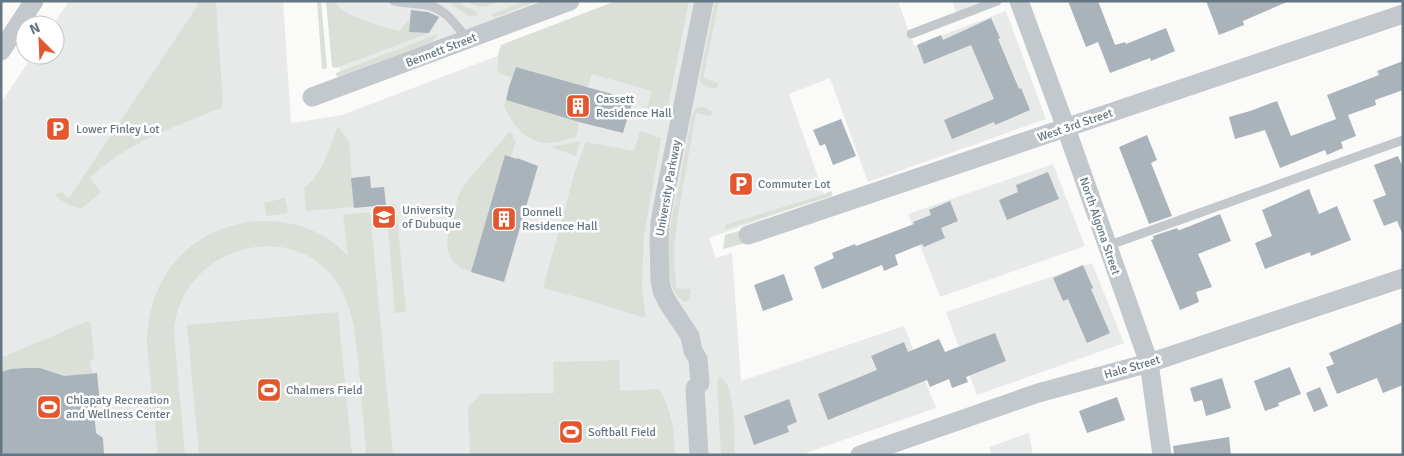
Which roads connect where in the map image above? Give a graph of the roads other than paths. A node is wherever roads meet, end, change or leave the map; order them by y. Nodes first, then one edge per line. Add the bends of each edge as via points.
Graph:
1 (34, 1) edge
2 (394, 1) edge
3 (570, 1) edge
4 (704, 1) edge
5 (997, 1) edge
6 (1019, 1) edge
7 (1403, 14) edge
8 (910, 34) dead end
9 (468, 40) junction
10 (1, 51) edge
11 (312, 97) dead end
12 (1066, 128) junction
13 (1403, 140) edge
14 (748, 235) dead end
15 (1107, 246) junction
16 (1403, 278) edge
17 (1149, 364) junction
18 (700, 455) edge
19 (860, 455) edge
20 (1162, 455) edge

1 - 10 street
2 - 9 lane via 440,9
3 - 9 street, Bennett Street
4 - 18 street, University Parkway via 666,190 659,241 662,291 690,336 693,351 688,359 690,383 695,388
5 - 8 lane
6 - 12 street, North Algona Street
7 - 12 street, West 3rd Street
9 - 11 street, Bennett Street
12 - 14 street, West 3rd Street
12 - 15 street, North Algona Street
13 - 15 lane
15 - 17 street, North Algona Street
16 - 17 street, Hale Street
17 - 19 street, Hale Street via 1038,393
17 - 20 street, North Algona Street

